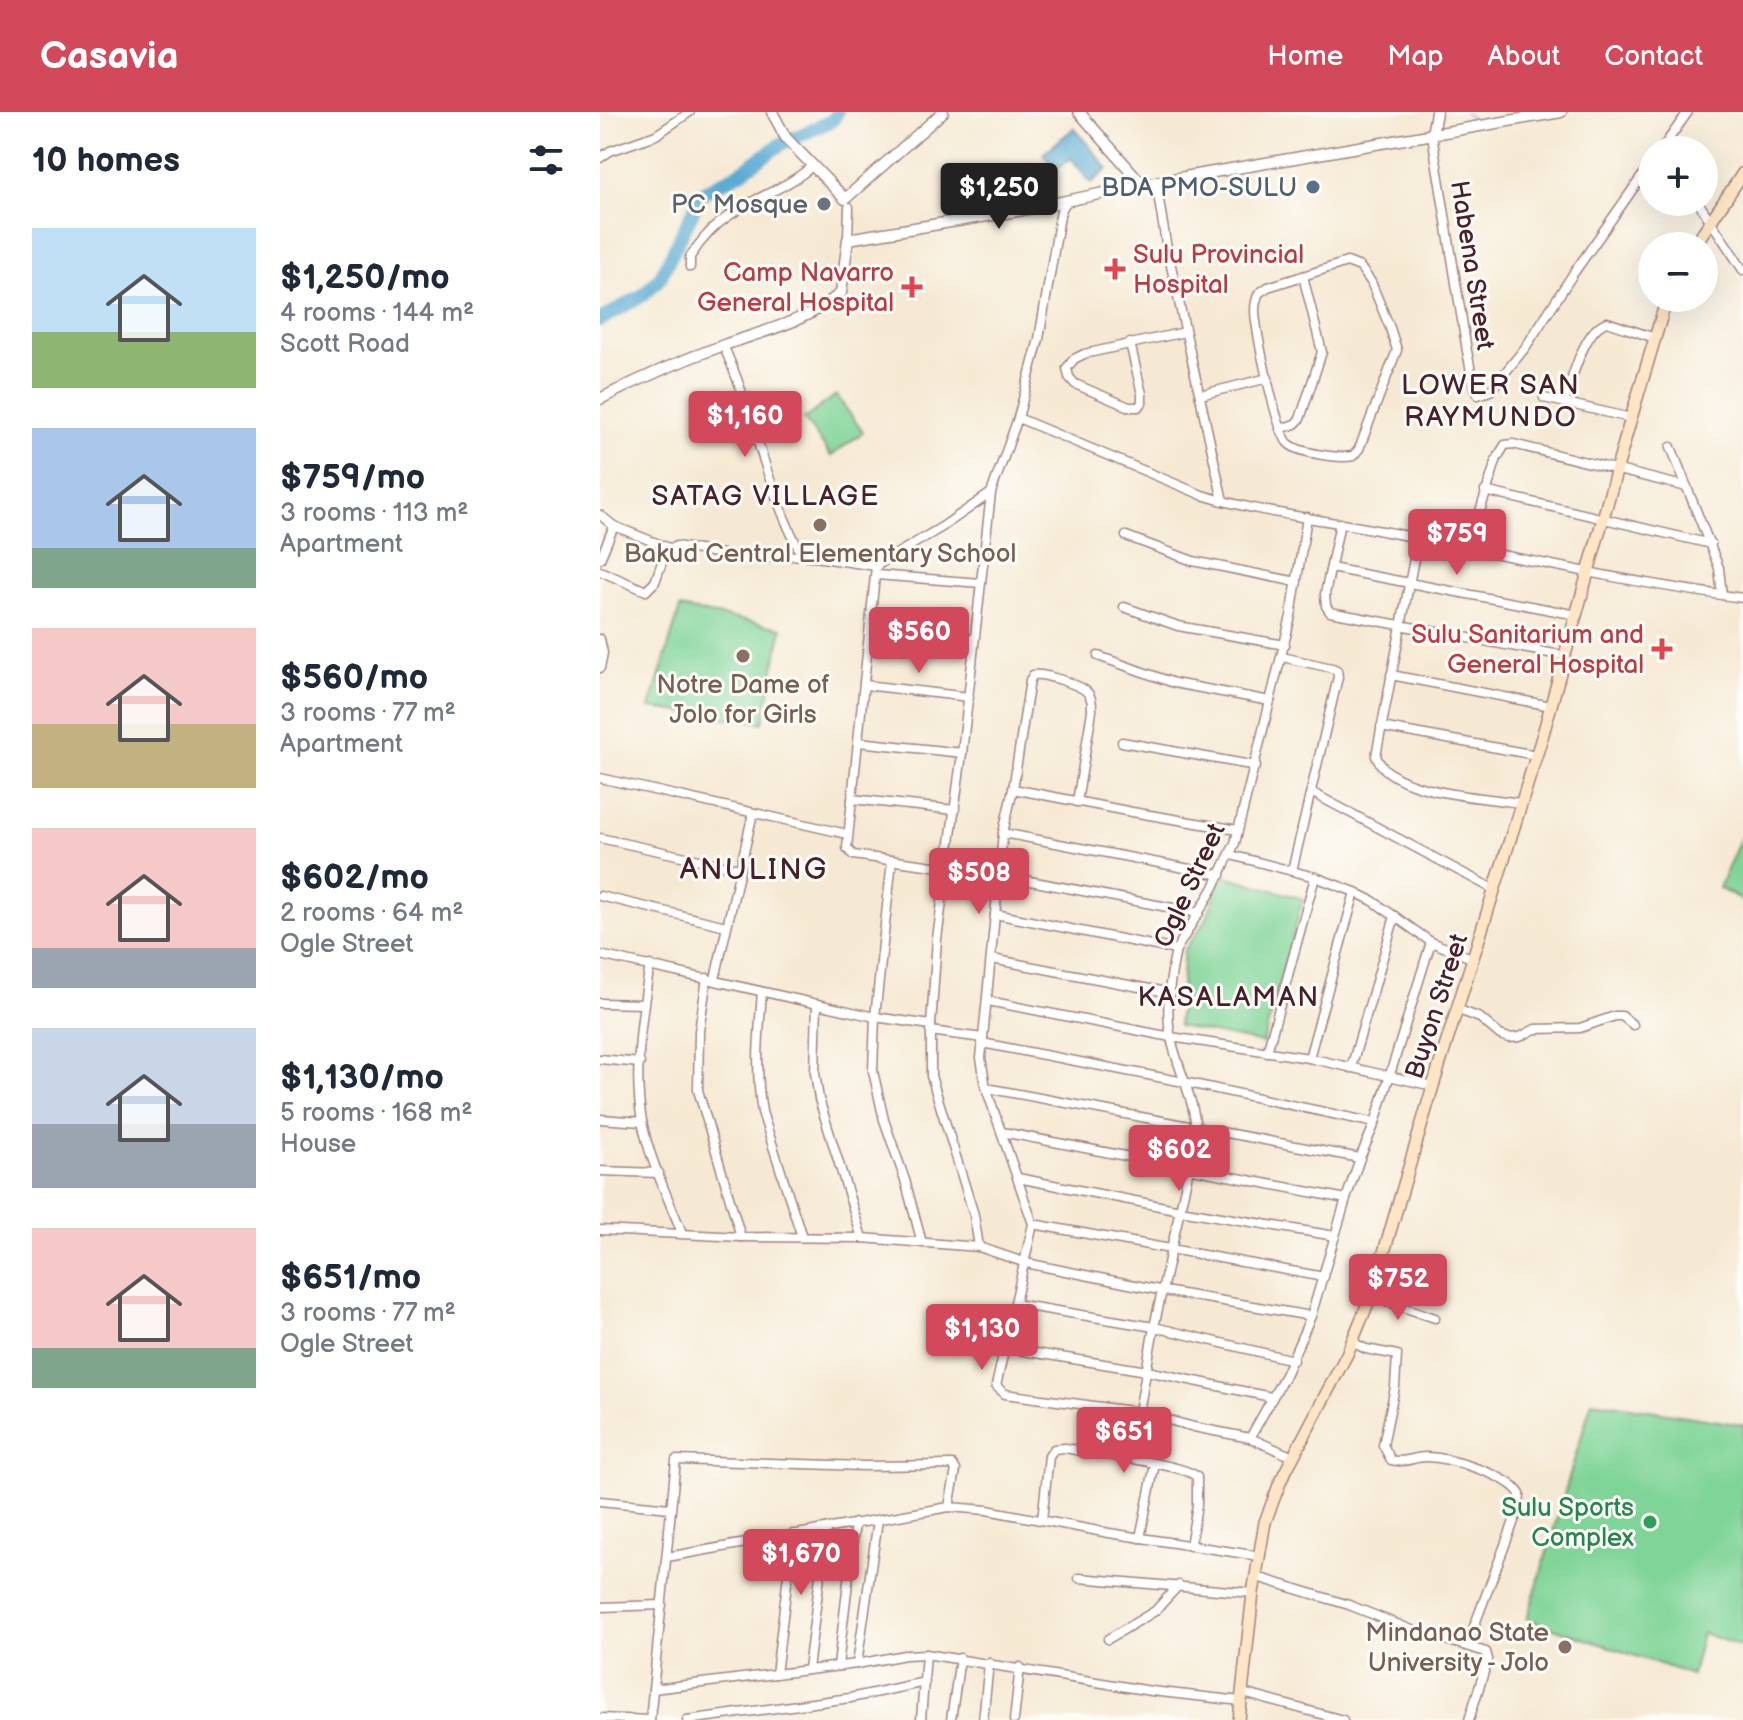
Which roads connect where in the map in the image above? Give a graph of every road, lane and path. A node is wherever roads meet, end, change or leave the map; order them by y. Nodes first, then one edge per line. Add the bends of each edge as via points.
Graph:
1 (690, 112) edge
2 (772, 112) edge
3 (943, 112) edge
4 (1079, 112) edge
5 (1436, 112) edge
6 (1561, 112) edge
7 (1688, 112) edge
8 (1432, 135) junction
9 (1671, 136) edge
10 (600, 158) edge
11 (813, 165) junction
12 (1743, 173) edge
13 (1156, 182) junction
14 (1638, 182) edge
15 (1142, 184) junction
16 (1067, 201) junction
17 (849, 207) dead end
18 (1707, 216) edge
19 (1710, 220) junction
20 (1703, 232) edge
21 (848, 239) junction
22 (690, 267) dead end
23 (1743, 270) edge
24 (1303, 276) junction
25 (1663, 312) edge
26 (1185, 332) junction
27 (1655, 338) junction
28 (1130, 343) junction
29 (723, 345) junction
30 (1268, 378) junction
31 (1200, 395) junction
32 (1544, 398) dead end
33 (600, 399) edge
34 (1564, 403) junction
35 (1018, 418) junction
36 (1631, 418) junction
37 (1280, 429) junction
38 (1671, 447) dead end
39 (1617, 470) junction
40 (1687, 487) junction
41 (1485, 491) junction
42 (991, 493) junction
43 (1223, 501) junction
44 (600, 515) edge
45 (1307, 517) junction
46 (1603, 520) junction
47 (1340, 523) junction
48 (614, 526) junction
49 (1126, 536) dead end
50 (1418, 538) junction
51 (1711, 544) junction
52 (669, 548) junction
53 (1468, 549) junction
54 (802, 555) junction
55 (600, 559) edge
56 (1331, 568) junction
57 (876, 570) junction
58 (600, 571) edge
59 (1590, 572) junction
60 (1297, 582) junction
61 (981, 583) junction
62 (1409, 584) junction
63 (1722, 595) junction
64 (1743, 598) edge
65 (1124, 607) dead end
66 (1577, 615) junction
67 (1400, 627) junction
68 (872, 630) junction
69 (600, 639) edge
70 (974, 640) junction
71 (1285, 645) junction
72 (1098, 656) dead end
73 (1565, 656) junction
74 (1282, 657) junction
75 (600, 668) edge
76 (1391, 675) junction
77 (865, 685) junction
78 (969, 697) junction
79 (1270, 701) junction
80 (1551, 706) junction
81 (1381, 727) junction
82 (859, 742) junction
83 (1122, 742) dead end
84 (962, 753) junction
85 (1536, 755) junction
86 (1256, 766) junction
87 (600, 778) edge
88 (1013, 789) junction
89 (1311, 792) junction
90 (852, 799) junction
91 (1077, 802) junction
92 (1520, 803) junction
93 (955, 810) junction
94 (753, 813) junction
95 (1238, 830) junction
96 (1003, 833) junction
97 (847, 834) junction
98 (600, 838) edge
99 (1231, 855) junction
100 (892, 860) junction
101 (948, 868) junction
102 (740, 869) junction
103 (1292, 871) junction
104 (998, 875) junction
105 (1221, 875) junction
106 (1315, 877) junction
107 (1495, 890) junction
108 (1355, 892) junction
109 (600, 896) edge
110 (1199, 913) junction
111 (995, 914) junction
112 (1395, 916) junction
113 (726, 926) junction
114 (1431, 942) junction
115 (1176, 950) junction
116 (600, 955) edge
117 (992, 959) junction
118 (1474, 959) junction
119 (650, 965) junction
120 (711, 978) junction
121 (762, 992) junction
122 (1171, 993) junction
123 (988, 1001) junction
124 (600, 1003) edge
125 (643, 1004) junction
126 (817, 1004) junction
127 (1459, 1010) junction
128 (875, 1017) junction
129 (1633, 1025) dead end
130 (930, 1028) junction
131 (1171, 1037) junction
132 (982, 1040) junction
133 (1267, 1052) junction
134 (1309, 1058) junction
135 (600, 1059) edge
136 (640, 1063) junction
137 (1351, 1068) junction
138 (1389, 1076) junction
139 (1184, 1082) junction
140 (1433, 1086) junction
141 (986, 1088) junction
142 (600, 1119) edge
143 (642, 1122) junction
144 (1375, 1123) junction
145 (1196, 1126) junction
146 (1002, 1132) junction
147 (1360, 1158) junction
148 (1188, 1169) junction
149 (600, 1171) edge
150 (659, 1173) junction
151 (1018, 1178) junction
152 (1346, 1199) junction
153 (1180, 1210) junction
154 (1033, 1224) junction
155 (600, 1230) edge
156 (682, 1233) junction
157 (1335, 1236) junction
158 (741, 1237) junction
159 (802, 1237) junction
160 (862, 1238) junction
161 (922, 1243) junction
162 (979, 1247) junction
163 (1171, 1250) junction
164 (1026, 1263) junction
165 (1324, 1277) junction
166 (1164, 1291) junction
167 (1371, 1296) junction
168 (1015, 1304) junction
169 (1311, 1316) junction
170 (1435, 1318) dead end
171 (1154, 1327) junction
172 (1352, 1342) junction
173 (1005, 1348) junction
174 (1293, 1360) junction
175 (1147, 1371) junction
176 (1271, 1397) junction
177 (1139, 1412) junction
178 (1250, 1438) junction
179 (1293, 1457) junction
180 (1155, 1464) junction
181 (600, 1501) edge
182 (949, 1507) junction
183 (670, 1508) junction
184 (878, 1520) junction
185 (1042, 1520) junction
186 (855, 1523) junction
187 (826, 1529) junction
188 (793, 1534) junction
189 (1140, 1538) junction
190 (1190, 1546) junction
191 (1259, 1556) junction
192 (667, 1557) junction
193 (1257, 1577) junction
194 (1079, 1578) dead end
195 (1179, 1585) junction
196 (1253, 1593) junction
197 (662, 1605) junction
198 (600, 1607) edge
199 (1108, 1639) dead end
200 (1467, 1645) junction
201 (926, 1654) junction
202 (960, 1658) junction
203 (989, 1663) junction
204 (857, 1664) junction
205 (838, 1666) junction
206 (1020, 1667) junction
207 (808, 1669) junction
208 (776, 1674) junction
209 (925, 1682) junction
210 (653, 1689) junction
211 (1242, 1697) junction
212 (600, 1718) edge
213 (650, 1720) edge
214 (687, 1720) edge
215 (921, 1720) edge
216 (951, 1720) edge
217 (983, 1720) edge
218 (1014, 1720) edge
219 (1239, 1720) edge
220 (1343, 1720) edge
221 (1469, 1720) edge

1 - 10 street via 656,135
2 - 11 street via 787,140
3 - 11 street via 845,199
4 - 15 street
5 - 8 street
6 - 8 street
7 - 9 street
8 - 13 street
8 - 14 street, Habena Street via 1472,379 1482,395 1525,348
11 - 22 street via 731,213 690,257
12 - 19 main road
13 - 15 street
13 - 26 street
15 - 16 street
16 - 21 street
16 - 35 street
17 - 21 street
18 - 19 street
19 - 20 main road
19 - 23 street
21 - 29 street via 841,293 807,314
24 - 30 street via 1268,287 1257,297
24 - 37 street via 1322,352 1300,419
24 - 37 street via 1347,262 1362,269 1396,353 1355,455 1340,458 1299,449
25 - 27 main road, Buyon Street
26 - 28 street
26 - 31 street
27 - 34 street via 1600,324
27 - 36 main road, Buyon Street
28 - 28 street via 1075,358 1067,368 1069,377 1075,384 1138,407 1143,398
29 - 33 street
29 - 54 street via 770,486
30 - 31 street
30 - 37 street
31 - 43 street
32 - 34 street
34 - 36 street
35 - 42 street
35 - 43 street
36 - 39 main road, Buyon Street
38 - 40 street
39 - 40 street
39 - 41 street via 1508,444 1502,447
39 - 46 main road, Buyon Street
40 - 51 street
41 - 46 street
41 - 53 street
42 - 57 street
42 - 61 street
43 - 45 street
44 - 48 street
45 - 47 street
45 - 60 street, Ogle Street
46 - 51 street
46 - 59 main road, Buyon Street
47 - 50 street
47 - 56 street
48 - 52 street
48 - 55 street
49 - 60 street via 1193,561
50 - 53 street
50 - 62 street
51 - 63 street via 1723,580
52 - 54 street via 750,559
52 - 58 street via 646,591
53 - 59 street
54 - 57 street
56 - 62 street
56 - 67 street via 1325,594 1330,612
57 - 61 street
57 - 68 street
59 - 63 street
59 - 66 main road, Buyon Street
60 - 71 street, Ogle Street
61 - 70 street
62 - 66 street
62 - 67 street
63 - 64 street
65 - 71 street via 1178,626
66 - 73 main road, Buyon Street
67 - 73 street
67 - 76 street
68 - 70 street
68 - 77 street
69 - 75 street
70 - 78 street
71 - 74 street, Ogle Street
72 - 79 street via 1174,683
73 - 80 main road, Buyon Street
74 - 79 street, Ogle Street
74 - 89 street via 1338,673
76 - 80 street
76 - 81 street
77 - 78 street
77 - 82 street
78 - 84 street
79 - 86 street, Ogle Street
80 - 85 main road, Buyon Street
81 - 85 street
81 - 92 street via 1376,756 1399,778 1441,791
82 - 84 street
82 - 90 street
83 - 86 street
84 - 93 street
85 - 92 main road, Buyon Street
86 - 95 street, Ogle Street
87 - 94 street
88 - 91 street
88 - 91 street via 1030,680 1042,674 1083,689 1091,701
88 - 96 street
89 - 103 street
89 - 107 street
90 - 93 street
90 - 97 street
91 - 95 street
92 - 107 main road, Buyon Street
93 - 101 street
94 - 97 street
94 - 102 street
95 - 99 street, Ogle Street
96 - 104 street
96 - 105 street
97 - 100 street via 852,854
98 - 102 street
99 - 103 street
99 - 105 street, Ogle Street
100 - 101 street
100 - 128 street
101 - 130 street
102 - 113 street
103 - 106 street
104 - 110 street
104 - 111 street
105 - 110 street, Ogle Street
106 - 108 street
106 - 133 street
107 - 118 main road, Buyon Street
108 - 112 street
108 - 134 street
109 - 113 street
110 - 115 street, Ogle Street
111 - 115 street
111 - 117 street
112 - 114 street
112 - 137 street
113 - 120 street
114 - 118 street
114 - 138 street
115 - 122 street, Ogle Street
116 - 119 street
117 - 122 street
117 - 123 street
118 - 127 main road, Buyon Street
119 - 120 street
119 - 125 street
120 - 121 street
120 - 158 street via 699,1031 698,1090
121 - 126 street
121 - 159 street via 762,1112
122 - 131 street, Ogle Street
123 - 131 street
123 - 132 street
124 - 125 street
125 - 136 street
126 - 128 street
126 - 160 street via 819,1099
127 - 129 street via 1509,1038 1535,1029 1585,1027 1615,1016
127 - 140 main road, Buyon Street
128 - 130 street
128 - 161 street via 873,1060 879,1102
130 - 132 street
130 - 162 street via 931,1076
131 - 133 street
131 - 139 street, Ogle Street
132 - 139 street
132 - 141 street
133 - 134 street
134 - 137 street
135 - 136 street
136 - 143 street
137 - 138 street
138 - 140 street
138 - 144 street
139 - 144 street
139 - 145 street, Ogle Street
140 - 167 main road, Buyon Street
141 - 145 street
141 - 146 street
142 - 143 street
143 - 150 street
144 - 147 street
145 - 147 street
145 - 148 street, Ogle Street
146 - 148 street
146 - 151 street
147 - 152 street
148 - 152 street
148 - 153 street, Ogle Street
149 - 150 street
150 - 156 street
151 - 153 street
151 - 154 street
152 - 157 street
153 - 157 street
153 - 163 street, Ogle Street
154 - 163 street
154 - 164 street
155 - 156 street
156 - 158 street
157 - 165 street
158 - 159 street
159 - 160 street
160 - 161 street
161 - 162 street
162 - 164 street
163 - 165 street
163 - 166 street, Ogle Street
164 - 166 street
164 - 168 street
165 - 169 street
166 - 169 street
166 - 171 street, Ogle Street
167 - 170 street
167 - 172 main road, Buyon Street
168 - 171 street
168 - 173 street
169 - 174 street
171 - 174 street
171 - 175 street, Ogle Street
172 - 179 main road, Buyon Street
172 - 200 street via 1395,1353 1398,1360 1383,1445 1391,1460 1444,1460 1507,1481 1520,1494
173 - 175 street
173 - 177 street via 996,1384 1001,1392
174 - 176 street
175 - 176 street
175 - 177 street, Ogle Street
176 - 178 street
177 - 178 street
178 - 179 street
179 - 191 main road, Buyon Street via 1265,1522
180 - 185 street via 1054,1449
180 - 189 street
180 - 190 street via 1197,1477
181 - 183 street
182 - 183 street via 953,1465 676,1460
182 - 184 street
182 - 185 street
183 - 192 street
184 - 186 street
184 - 204 street
185 - 189 street
186 - 187 street
186 - 205 street
187 - 188 street
187 - 207 street
188 - 192 street
188 - 208 street
189 - 190 street
190 - 191 street
191 - 193 main road, Buyon Street
192 - 197 street
193 - 196 main road, Buyon Street
193 - 200 street
194 - 195 street
195 - 196 street
195 - 199 street via 1155,1611
196 - 211 main road, Buyon Street
197 - 198 street
197 - 210 street
200 - 221 street via 1489,1656
201 - 202 street
201 - 204 street
201 - 209 street
202 - 203 street
202 - 216 street
203 - 206 street
203 - 217 street
204 - 205 street
205 - 207 street
206 - 211 street via 1151,1691
206 - 218 street
207 - 208 street
208 - 210 street
209 - 214 street
209 - 215 street
210 - 213 street
211 - 219 main road, Buyon Street
211 - 220 street
212 - 213 street

